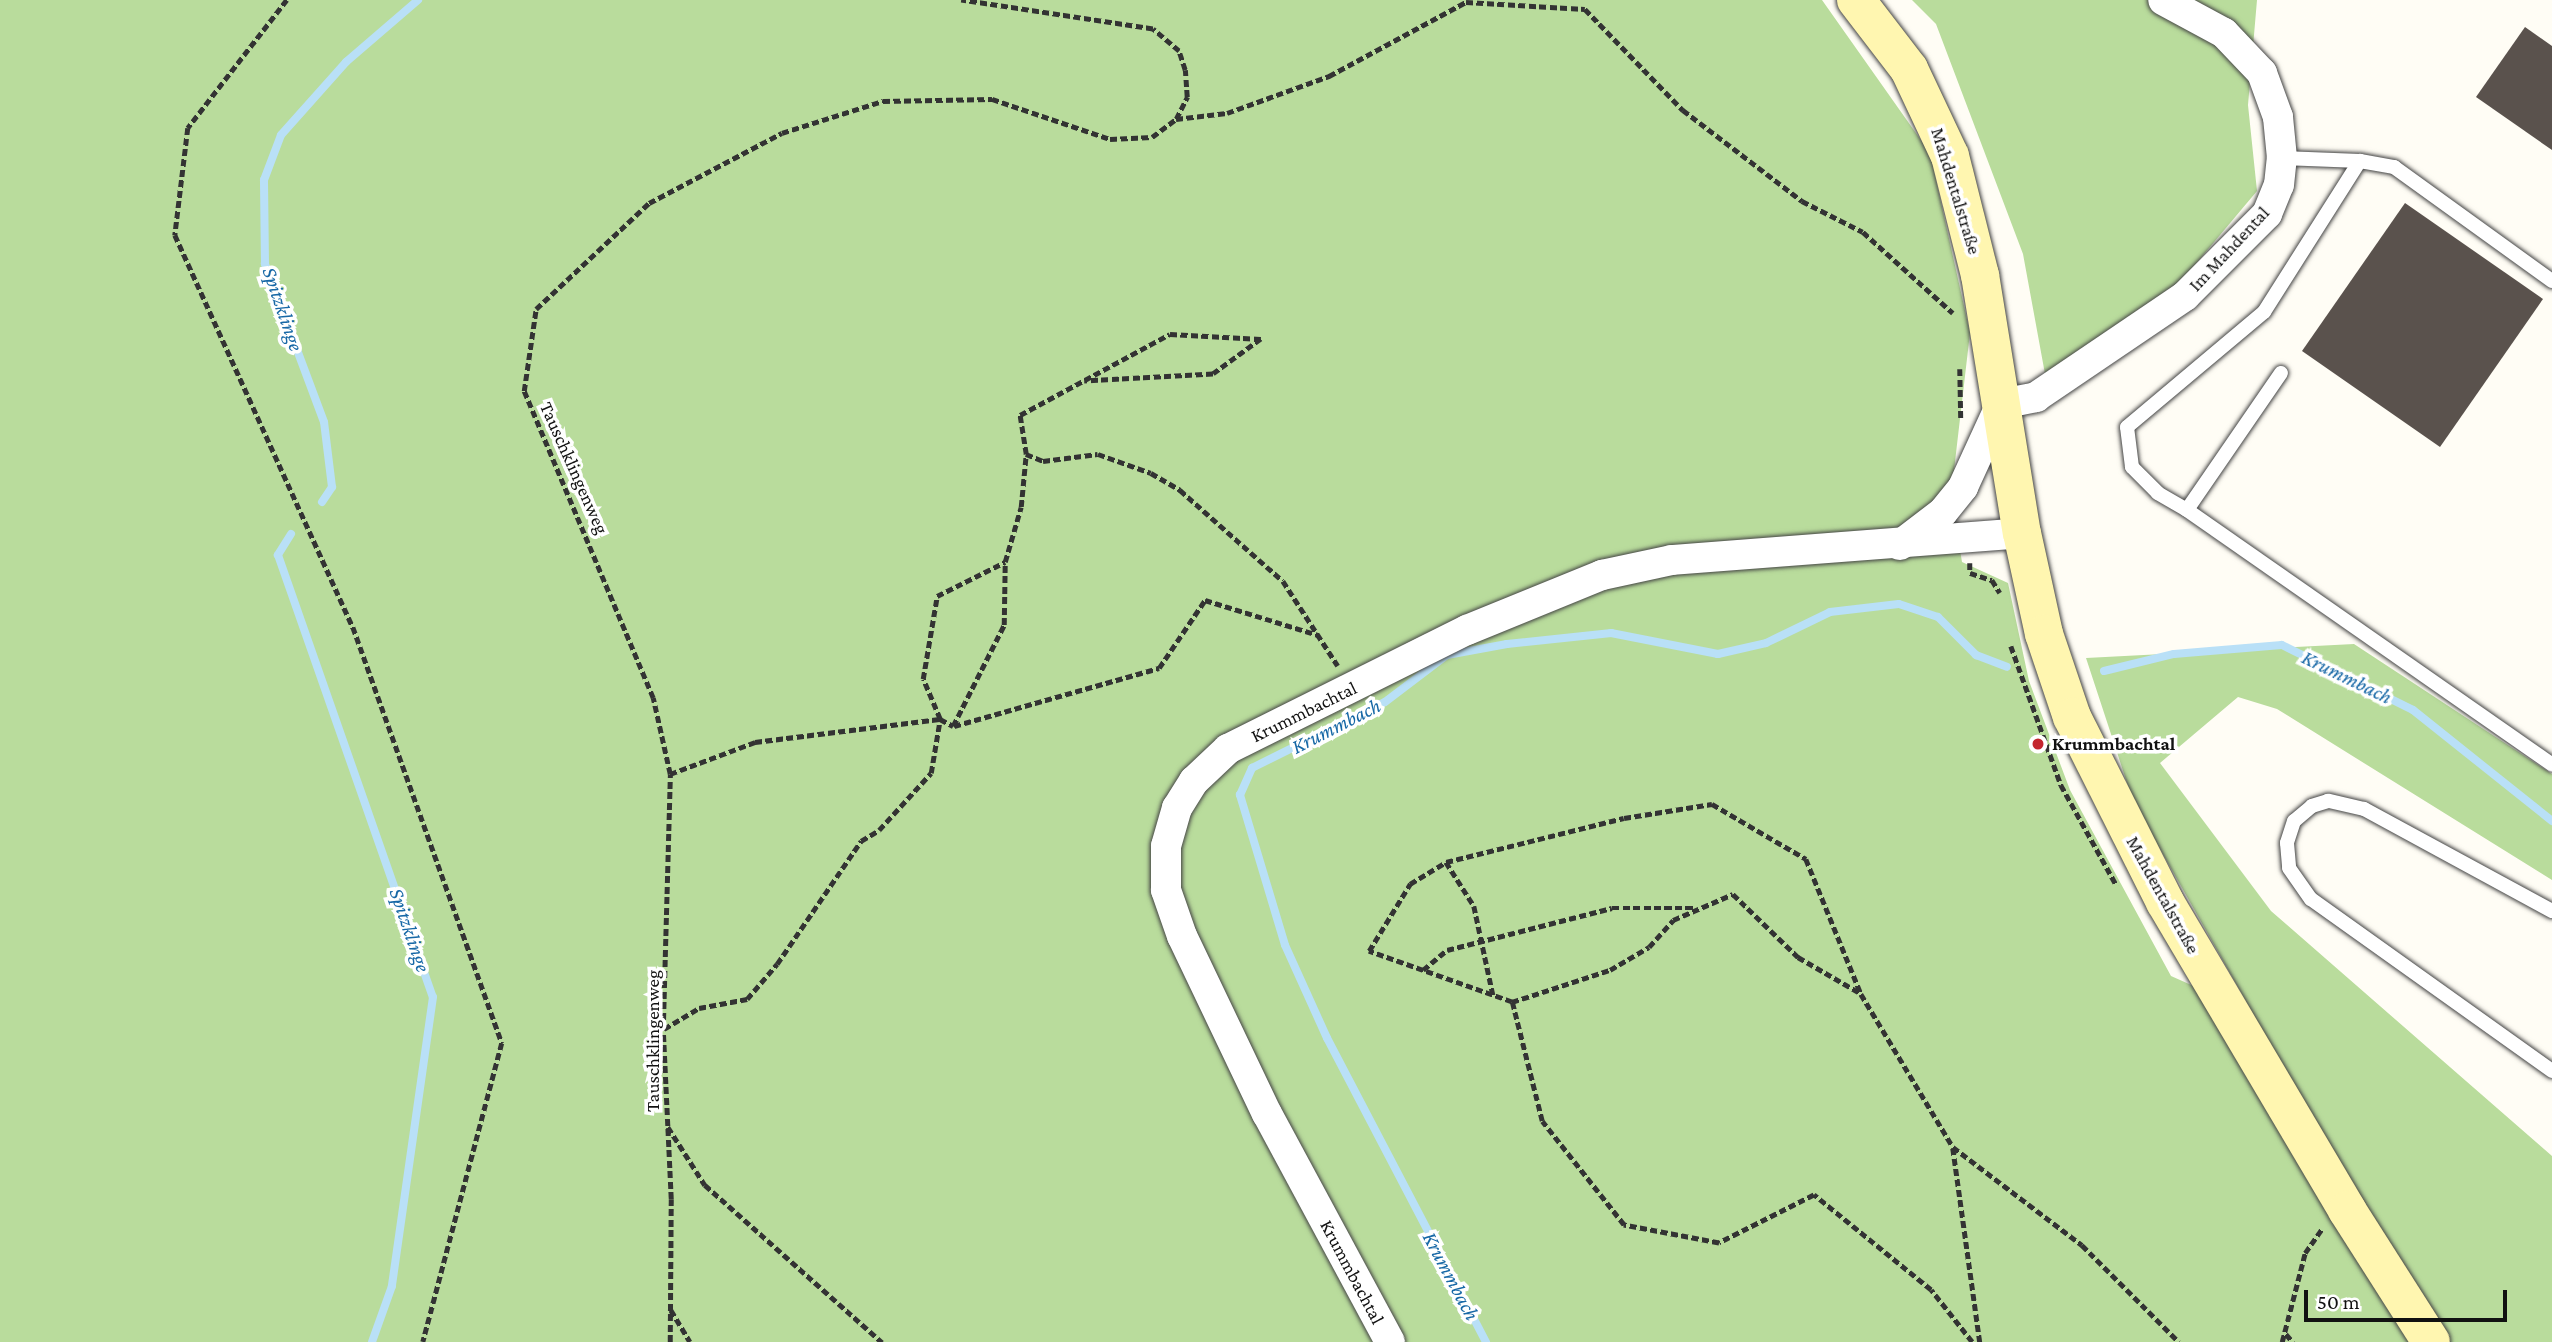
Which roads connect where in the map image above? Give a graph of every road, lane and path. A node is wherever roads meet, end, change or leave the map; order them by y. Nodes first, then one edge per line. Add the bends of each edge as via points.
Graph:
1 (287, 0) edge
2 (961, 0) edge
3 (1856, 0) edge
4 (2163, 0) edge
5 (1176, 119) junction
6 (2282, 158) junction
7 (2360, 161) junction
8 (2552, 281) edge
9 (1987, 309) junction
10 (1958, 355) dead end
11 (2281, 373) dead end
12 (1084, 381) junction
13 (2001, 404) junction
14 (1961, 426) dead end
15 (1026, 454) junction
16 (2187, 510) junction
17 (2022, 533) junction
18 (1900, 545) junction
19 (1005, 562) junction
20 (1318, 635) junction
21 (1349, 689) junction
22 (940, 719) junction
23 (953, 726) junction
24 (2552, 765) edge
25 (670, 774) junction
26 (1446, 862) junction
27 (1699, 908) junction
28 (2552, 911) edge
29 (1484, 942) junction
30 (1423, 970) junction
31 (1861, 994) junction
32 (1493, 995) junction
33 (1512, 1002) junction
34 (663, 1030) junction
35 (2552, 1071) edge
36 (667, 1126) junction
37 (1953, 1147) junction
38 (2325, 1225) dead end
39 (669, 1307) junction
40 (2286, 1334) junction
41 (423, 1342) edge
42 (670, 1342) edge
43 (690, 1342) edge
44 (882, 1342) edge
45 (1390, 1342) edge
46 (1972, 1342) edge
47 (1980, 1342) edge
48 (2179, 1342) edge
49 (2282, 1342) edge
50 (2293, 1342) edge
51 (2431, 1342) edge

1 - 41 path via 188,128 175,235 353,627 502,1043
2 - 5 path via 1153,29 1179,51 1185,69 1186,97
3 - 9 main road, Mahdentalstraße via 1892,45 1931,108 1961,192
4 - 6 street, Im Mahdental via 2224,33 2262,73 2278,117
5 - 9 path via 1227,113 1329,76 1466,2 1585,9 1683,110 1802,201 1863,232 1955,316
5 - 25 path, Tauschklingenweg via 1152,137 1110,139 992,99 883,101 782,134 649,203 536,309 524,391 653,698
6 - 7 lane
6 - 13 street, Im Mahdental via 2279,185 2267,214 2185,296 2036,397
7 - 8 lane via 2394,167
7 - 16 lane via 2264,312 2127,427 2132,467 2158,493
9 - 13 main road, Mahdentalstraße
10 - 14 path
11 - 16 lane
12 - 12 path via 1170,334 1261,339 1213,374
12 - 15 path via 1020,415
13 - 17 main road, Mahdentalstraße
13 - 18 street via 1963,487 1943,512
15 - 19 path via 1021,507
15 - 20 path via 1043,461 1098,454 1151,473 1180,490 1283,581
16 - 24 lane
17 - 18 street, Krummbachtal
17 - 51 main road, Mahdentalstraße via 2057,677 2113,807 2285,1107
18 - 21 street, Krummbachtal via 1672,561 1602,575 1547,594
19 - 22 path via 937,596 923,679
19 - 23 path via 1004,625
20 - 21 path
20 - 23 path via 1205,600 1159,668
21 - 45 street, Krummbachtal via 1228,749 1194,781 1177,808 1166,846 1166,890 1182,936 1267,1114
22 - 23 path
22 - 25 path via 755,742
22 - 34 path via 931,773 879,830 861,841 777,964 747,999 699,1008
25 - 34 path, Tauschklingenweg
26 - 29 path via 1474,906
26 - 30 path via 1410,884 1369,951
26 - 31 path via 1623,818 1712,804 1806,859
27 - 29 path via 1612,908
27 - 31 path via 1733,894 1798,957
27 - 33 path via 1672,919 1649,947 1611,970
28 - 35 lane via 2364,809 2328,801 2312,806 2294,821 2287,842 2289,868 2312,899
29 - 30 path via 1447,950
29 - 32 path
30 - 32 path
31 - 37 path
32 - 33 path
33 - 46 path via 1542,1121 1624,1226 1719,1243 1815,1195 1931,1290
34 - 36 path, Tauschklingenweg
36 - 39 path
36 - 44 path, Tauschklingenweg via 705,1185
37 - 47 path
37 - 48 path via 2082,1245
38 - 40 path via 2305,1253
39 - 42 path
39 - 43 path
40 - 49 path
40 - 50 path

